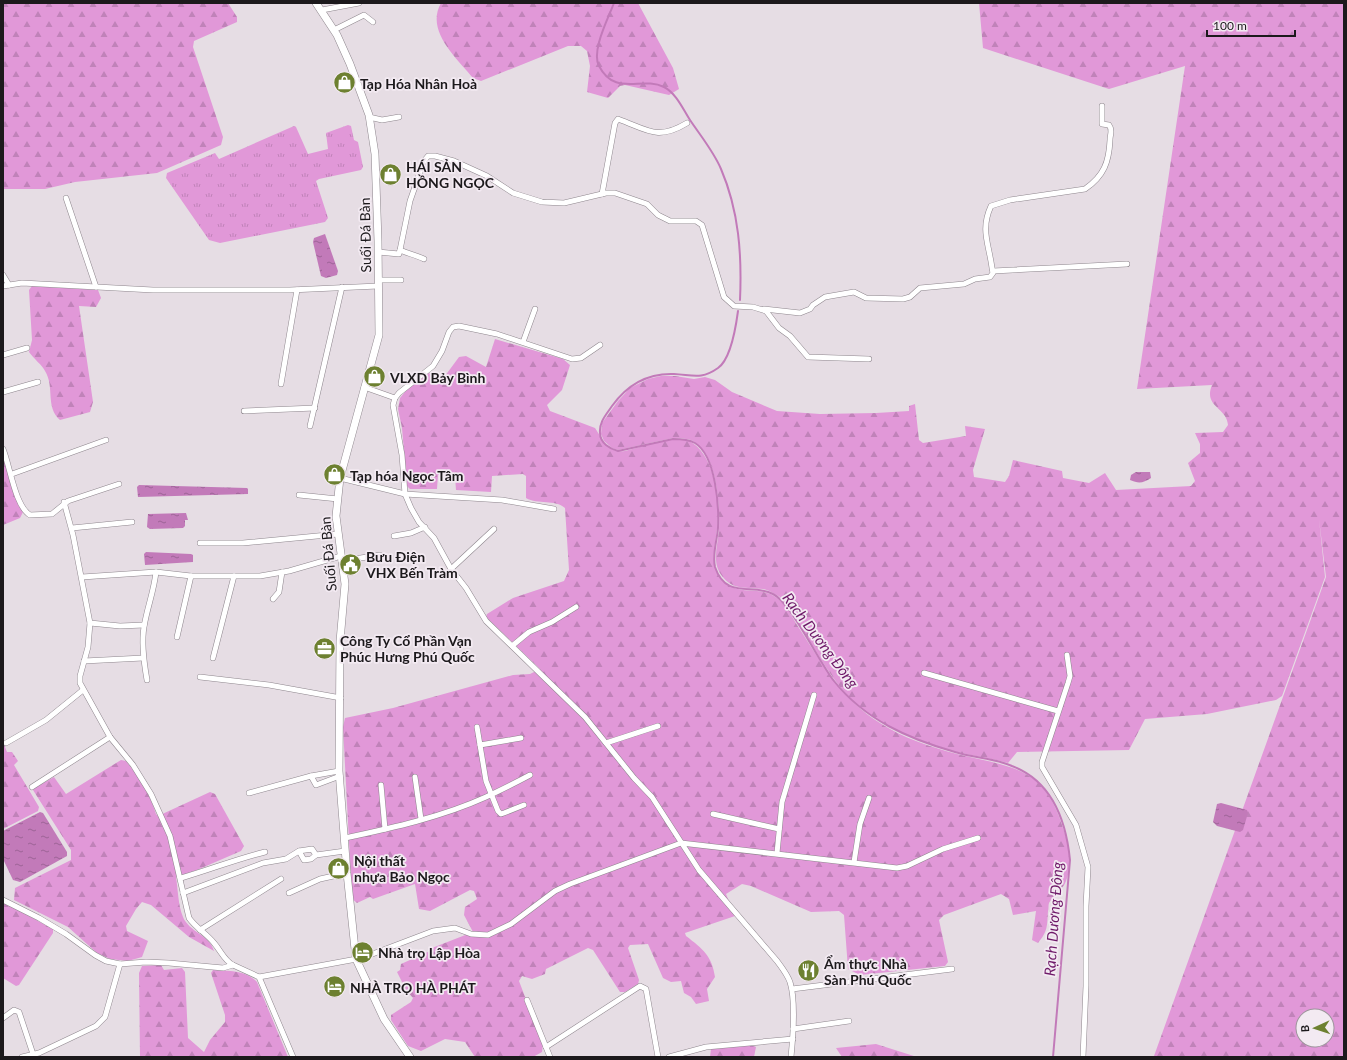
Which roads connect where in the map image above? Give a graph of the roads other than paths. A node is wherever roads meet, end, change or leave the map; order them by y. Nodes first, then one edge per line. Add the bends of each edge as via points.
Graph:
1 (316, 3) edge
2 (359, 3) edge
3 (322, 10) junction
4 (373, 22) dead end
5 (334, 30) junction
6 (1102, 106) dead end
7 (369, 117) junction
8 (399, 117) dead end
9 (687, 123) dead end
10 (602, 194) junction
11 (66, 198) dead end
12 (400, 250) junction
13 (378, 252) junction
14 (424, 259) dead end
15 (1127, 264) dead end
16 (992, 271) junction
17 (3, 275) edge
18 (401, 280) dead end
19 (378, 283) junction
20 (9, 285) junction
21 (3, 286) edge
22 (96, 287) junction
23 (342, 287) junction
24 (297, 290) junction
25 (535, 309) dead end
26 (761, 309) junction
27 (524, 342) junction
28 (600, 345) dead end
29 (27, 348) dead end
30 (3, 355) edge
31 (869, 359) dead end
32 (38, 382) dead end
33 (281, 384) dead end
34 (364, 387) junction
35 (3, 392) edge
36 (395, 398) junction
37 (315, 408) junction
38 (244, 411) dead end
39 (310, 426) dead end
40 (106, 440) dead end
41 (3, 449) edge
42 (12, 474) junction
43 (340, 478) junction
44 (119, 484) dead end
45 (405, 494) junction
46 (299, 495) dead end
47 (338, 499) junction
48 (64, 502) junction
49 (554, 509) dead end
50 (132, 522) dead end
51 (425, 527) junction
52 (72, 528) junction
53 (494, 529) dead end
54 (338, 534) junction
55 (394, 536) dead end
56 (200, 543) dead end
57 (380, 555) dead end
58 (341, 559) junction
59 (451, 569) junction
60 (156, 572) junction
61 (282, 572) junction
62 (191, 576) junction
63 (234, 576) junction
64 (82, 577) junction
65 (273, 598) dead end
66 (576, 607) dead end
67 (90, 623) junction
68 (144, 625) junction
69 (177, 637) dead end
70 (512, 646) junction
71 (1067, 655) dead end
72 (143, 658) junction
73 (213, 658) dead end
74 (84, 661) junction
75 (924, 673) dead end
76 (200, 677) dead end
77 (147, 680) dead end
78 (83, 690) junction
79 (814, 695) dead end
80 (341, 698) junction
81 (1058, 711) junction
82 (658, 726) dead end
83 (477, 727) dead end
84 (110, 737) junction
85 (521, 738) dead end
86 (6, 743) dead end
87 (606, 743) junction
88 (480, 745) junction
89 (340, 774) junction
90 (530, 775) dead end
91 (311, 776) junction
92 (415, 777) dead end
93 (381, 785) dead end
94 (32, 787) dead end
95 (249, 793) dead end
96 (490, 795) junction
97 (869, 798) dead end
98 (524, 805) dead end
99 (713, 814) dead end
100 (420, 819) junction
101 (385, 829) junction
102 (779, 829) junction
103 (345, 838) junction
104 (978, 838) dead end
105 (681, 843) junction
106 (346, 851) junction
107 (265, 852) dead end
108 (300, 852) junction
109 (777, 853) junction
110 (316, 855) junction
111 (854, 862) junction
112 (347, 873) junction
113 (180, 878) junction
114 (281, 879) dead end
115 (183, 893) junction
116 (289, 893) dead end
117 (3, 900) edge
118 (200, 930) junction
119 (356, 959) junction
120 (120, 964) junction
121 (233, 965) junction
122 (952, 969) dead end
123 (258, 977) junction
124 (792, 988) junction
125 (527, 1000) dead end
126 (3, 1018) edge
127 (849, 1021) dead end
128 (793, 1029) junction
129 (793, 1039) junction
130 (546, 1047) junction
131 (33, 1054) junction
132 (22, 1057) edge
133 (293, 1057) edge
134 (410, 1057) edge
135 (550, 1057) edge
136 (658, 1057) edge
137 (669, 1057) edge
138 (791, 1057) edge
139 (1083, 1057) edge

1 - 3 street, Suối Đá Bàn
2 - 3 street
3 - 5 street, Suối Đá Bàn
4 - 5 street via 364,15
5 - 7 street, Suối Đá Bàn via 350,64
6 - 16 street via 1102,124 1109,125 1112,130 1110,153 1101,173 1085,189 1010,200 992,206 986,217 985,226
7 - 8 street via 382,120
7 - 13 street, Suối Đá Bàn via 375,154
9 - 10 street via 659,134 618,119 615,123
10 - 12 street via 564,203 542,202 513,193 487,176 454,161 428,156 410,201
10 - 26 street via 615,193 647,204 658,215 670,221 696,221 702,225 724,297 734,306
11 - 22 street
12 - 13 street via 398,254
12 - 14 street
13 - 19 street, Suối Đá Bàn
15 - 16 street
16 - 26 street via 990,277 964,284 920,288 904,299 866,298 854,292 825,297 810,309 800,313
17 - 20 street
18 - 19 street
19 - 23 street
19 - 34 street, Suối Đá Bàn via 378,335
20 - 21 street
20 - 22 street via 22,283
22 - 24 street via 153,290
23 - 24 street
23 - 37 street
24 - 33 street
25 - 27 street
26 - 31 street via 790,336 805,356 818,359
27 - 28 street via 577,360
27 - 36 street via 497,334 453,327 433,366
29 - 30 street
32 - 35 street
34 - 36 street
34 - 43 street, Suối Đá Bàn
36 - 45 street via 393,410 402,455
37 - 38 street
37 - 39 street
40 - 42 street
41 - 42 street
42 - 48 street via 19,500 30,515 52,514
43 - 45 street
43 - 47 street, Suối Đá Bàn
44 - 48 street
45 - 49 street via 502,500
45 - 51 street via 419,522
46 - 47 street
47 - 54 street, Suối Đá Bàn
48 - 52 street
50 - 52 street
51 - 55 street
51 - 59 street
52 - 64 street
53 - 59 street
54 - 56 street via 243,543
54 - 58 street, Suối Đá Bàn
57 - 58 street
58 - 61 street
58 - 80 street, Suối Đá Bàn via 345,584 340,641
59 - 70 street via 486,621
60 - 62 street
60 - 64 street
60 - 68 street
61 - 63 street via 260,576
61 - 65 street via 279,592
62 - 63 street
62 - 69 street
63 - 73 street
64 - 67 street
66 - 70 street via 552,622 528,632
67 - 68 street
67 - 74 street
68 - 72 street
70 - 87 street via 562,693
71 - 81 street via 1070,676
72 - 74 street
72 - 77 street
74 - 78 street via 80,676
75 - 81 street
76 - 80 street
78 - 84 street
78 - 86 street via 46,720
79 - 102 street via 782,802
80 - 89 street, Suối Đá Bàn
81 - 139 street via 1042,767 1076,825 1088,867
82 - 87 street
83 - 88 street
84 - 94 street
84 - 113 street via 133,765 151,794 170,836
85 - 88 street
87 - 105 street via 652,797
88 - 96 street
89 - 91 street
89 - 91 street via 316,785
89 - 103 street, Suối Đá Bàn
90 - 96 street
91 - 95 street
92 - 100 street
93 - 101 street
96 - 98 street via 501,814
96 - 100 street
97 - 111 street via 860,824
99 - 102 street
100 - 101 street
101 - 103 street
102 - 109 street
103 - 106 street, Suối Đá Bàn
104 - 111 street via 943,849 901,868
105 - 109 street
105 - 119 street via 555,891 497,932 479,935 455,928 432,931
105 - 124 street via 699,870 777,961 786,973
106 - 110 street
106 - 112 street, Suối Đá Bàn
107 - 113 street
108 - 110 street via 312,849
108 - 110 street via 304,860 311,860
108 - 115 street
109 - 111 street
112 - 116 street via 320,879
112 - 119 street, Suối Đá Bàn
113 - 115 street
114 - 118 street
115 - 118 street via 189,918
117 - 120 street via 66,934 95,955
118 - 121 street via 213,942 226,961
119 - 123 street
119 - 134 street, Suối Đá Bàn via 384,1019
120 - 121 street via 162,962 222,968
120 - 131 street via 105,1017 101,1022
121 - 123 street
122 - 124 street
123 - 133 street
124 - 128 street
125 - 130 street
126 - 131 street via 14,1010 19,1012
127 - 128 street
128 - 129 street
129 - 137 street via 706,1047
129 - 138 street
130 - 135 street
130 - 136 street via 640,986 646,989
131 - 132 street

